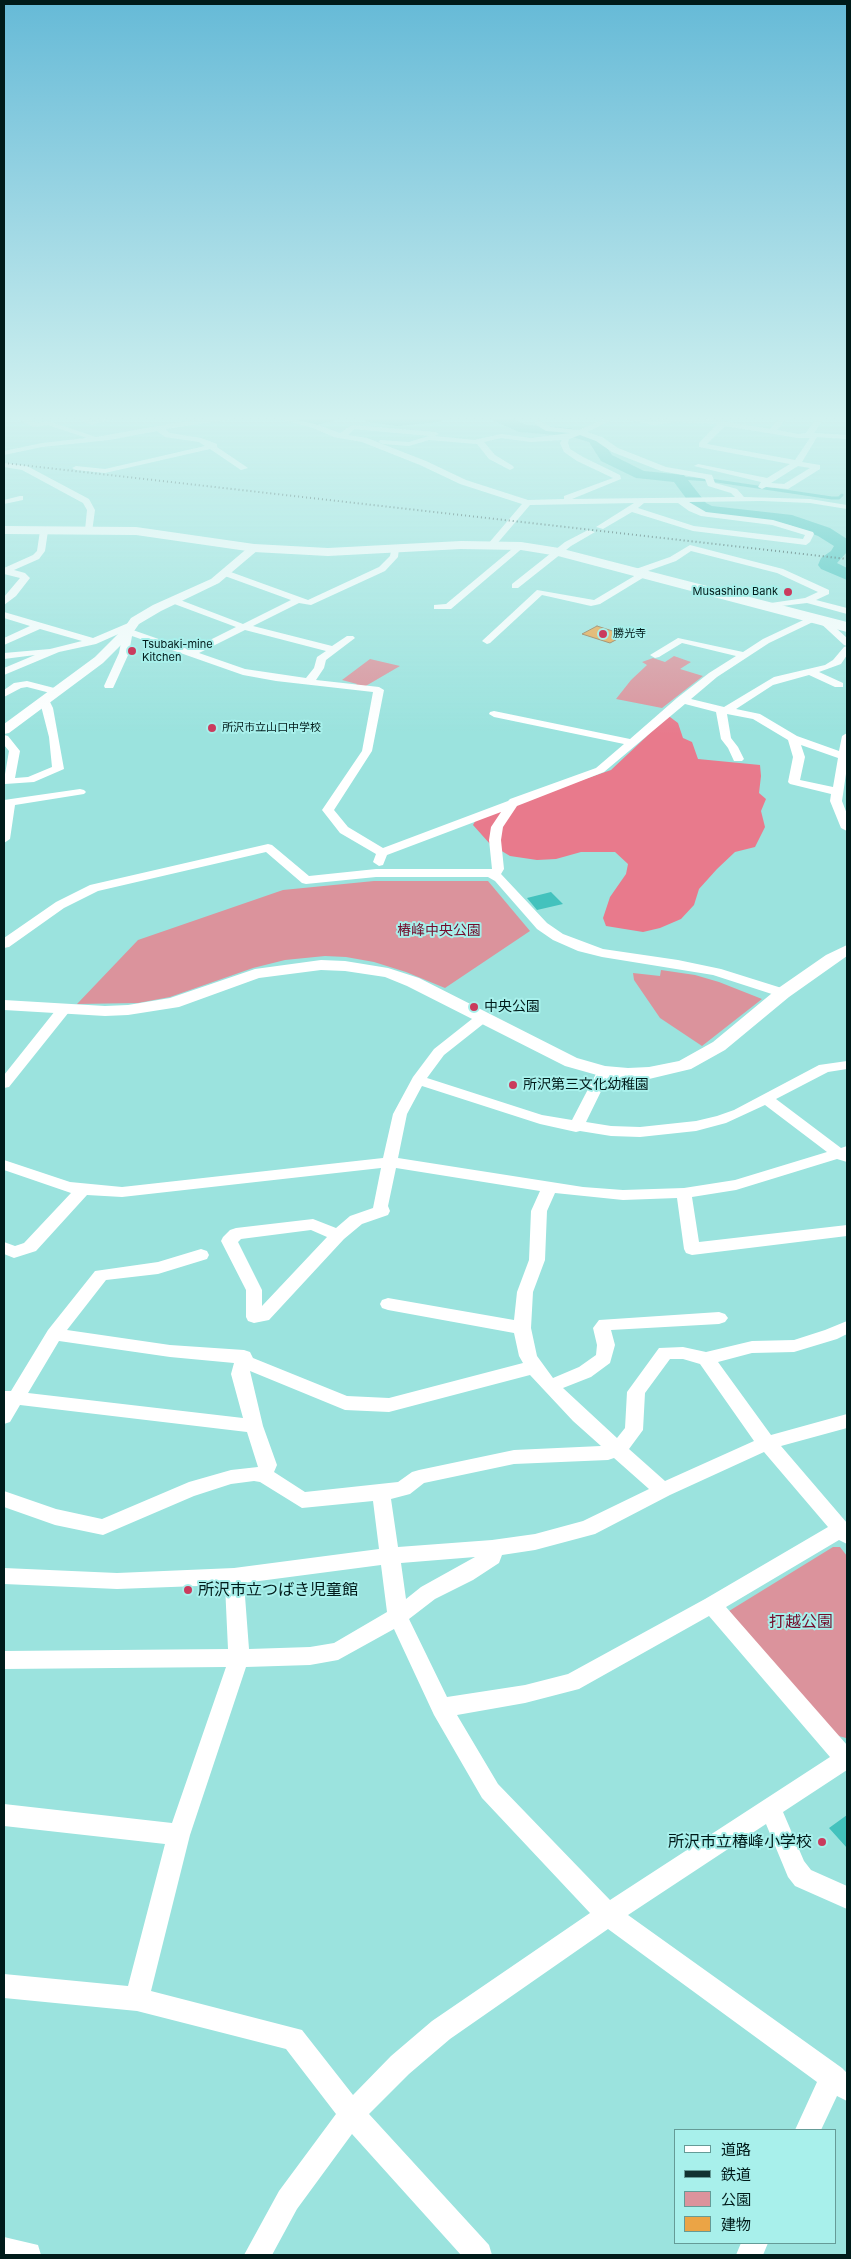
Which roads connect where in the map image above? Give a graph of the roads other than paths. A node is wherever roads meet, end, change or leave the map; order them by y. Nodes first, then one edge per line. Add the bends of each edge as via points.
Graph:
1 (90, 523) edge
2 (509, 523) edge
3 (606, 523) edge
4 (678, 523) edge
5 (701, 523) edge
6 (774, 523) edge
7 (600, 527) dead end
8 (693, 528) junction
9 (89, 530) junction
10 (5, 531) edge
11 (44, 531) junction
12 (591, 532) dead end
13 (492, 544) junction
14 (521, 546) junction
15 (254, 548) junction
16 (395, 548) junction
17 (559, 552) junction
18 (5, 570) edge
19 (639, 573) junction
20 (225, 574) junction
21 (515, 586) dead end
22 (172, 600) junction
23 (298, 600) junction
24 (807, 600) junction
25 (4, 602) edge
26 (767, 606) junction
27 (437, 607) dead end
28 (847, 611) edge
29 (4, 615) edge
30 (818, 619) junction
31 (40, 625) junction
32 (243, 627) junction
33 (847, 627) edge
34 (130, 628) junction
35 (350, 638) dead end
36 (487, 641) dead end
37 (4, 642) edge
38 (93, 642) junction
39 (847, 643) edge
40 (847, 649) edge
41 (56, 650) junction
42 (334, 650) junction
43 (190, 654) junction
44 (655, 655) dead end
45 (744, 655) junction
46 (4, 656) edge
47 (102, 658) junction
48 (122, 660) junction
49 (4, 672) edge
50 (811, 672) junction
51 (309, 682) junction
52 (839, 685) dead end
53 (109, 686) dead end
54 (58, 692) junction
55 (4, 694) edge
56 (681, 700) junction
57 (45, 702) junction
58 (724, 710) junction
59 (494, 714) dead end
60 (4, 730) edge
61 (847, 736) edge
62 (4, 738) edge
63 (793, 738) junction
64 (633, 743) junction
65 (844, 757) junction
66 (738, 759) dead end
67 (845, 772) edge
68 (80, 792) dead end
69 (838, 792) junction
70 (514, 801) junction
71 (6, 804) edge
72 (847, 828) edge
73 (4, 839) edge
74 (382, 853) junction
75 (376, 873) junction
76 (494, 875) junction
77 (4, 944) edge
78 (847, 950) edge
79 (783, 993) junction
80 (4, 1005) edge
81 (64, 1008) junction
82 (482, 1018) junction
83 (847, 1065) edge
84 (604, 1071) junction
85 (6, 1076) edge
86 (418, 1080) junction
87 (766, 1099) junction
88 (576, 1127) junction
89 (845, 1155) edge
90 (389, 1162) junction
91 (4, 1165) edge
92 (550, 1186) junction
93 (83, 1190) junction
94 (684, 1193) junction
95 (847, 1231) edge
96 (338, 1235) junction
97 (4, 1248) edge
98 (201, 1255) dead end
99 (388, 1304) dead end
100 (719, 1318) dead end
101 (847, 1327) edge
102 (522, 1328) junction
103 (54, 1334) junction
104 (706, 1359) junction
105 (243, 1361) junction
106 (534, 1367) junction
107 (550, 1386) junction
108 (9, 1398) edge
109 (4, 1417) edge
110 (847, 1421) edge
111 (254, 1426) junction
112 (767, 1443) junction
113 (619, 1449) junction
114 (264, 1475) junction
115 (663, 1490) junction
116 (381, 1493) junction
117 (4, 1499) edge
118 (844, 1533) edge
119 (492, 1548) junction
120 (390, 1556) junction
121 (4, 1576) edge
122 (234, 1576) junction
123 (712, 1605) junction
124 (398, 1616) junction
125 (239, 1658) junction
126 (4, 1660) edge
127 (441, 1708) junction
128 (846, 1759) edge
129 (771, 1810) junction
130 (4, 1815) edge
131 (179, 1835) junction
132 (847, 1898) edge
133 (609, 1914) junction
134 (4, 1986) edge
135 (137, 1999) junction
136 (840, 2082) edge
137 (352, 2114) junction
138 (809, 2129) edge
139 (4, 2250) edge
140 (28, 2255) edge
141 (257, 2255) edge
142 (479, 2255) edge

1 - 9 street
2 - 13 street
3 - 7 street
4 - 8 street
5 - 8 street
6 - 8 street via 810,534 806,542
9 - 11 main road
9 - 15 main road via 150,532
10 - 11 main road
11 - 18 street via 41,552 36,557
12 - 17 street
13 - 14 main road
13 - 16 main road
14 - 17 main road
14 - 27 street via 448,607
15 - 16 main road via 328,552
15 - 20 street
16 - 23 street via 394,557 382,569 308,603
17 - 19 main road
17 - 21 street
18 - 25 street via 25,578
19 - 24 street via 674,559 690,548 780,571 826,592
19 - 26 main road
19 - 36 street via 597,602 540,592
20 - 22 street via 215,582
20 - 23 street
22 - 32 street
22 - 34 street via 144,615
23 - 32 street
24 - 26 street
24 - 28 street
26 - 30 main road
29 - 31 street
30 - 33 main road
30 - 39 street
30 - 45 street via 766,641
31 - 37 street
31 - 38 street
32 - 42 street
32 - 43 street
34 - 38 street
34 - 43 street
34 - 47 street
34 - 48 street
35 - 42 street
38 - 41 street
40 - 50 street via 837,662
41 - 46 street
41 - 49 street
42 - 51 street via 321,659 320,668
43 - 51 street via 243,672
44 - 45 street via 681,640
45 - 56 street
47 - 48 street
47 - 54 street
48 - 53 street
50 - 52 street
50 - 58 street via 769,683
51 - 74 street via 379,690 367,751 328,810 344,830
54 - 55 street via 27,684 18,685
54 - 57 street
56 - 58 street
56 - 64 street
57 - 60 street
57 - 62 street via 58,769 30,780 10,782 15,752
58 - 63 street via 756,716
58 - 66 street via 721,716 726,739
59 - 64 street
61 - 65 street
63 - 65 street
63 - 69 street via 799,757 794,782
64 - 70 street via 612,762 587,776
65 - 67 street
67 - 69 street
68 - 71 street
69 - 72 street via 836,801
70 - 74 street
70 - 76 street via 497,827 498,869
71 - 73 street
74 - 75 street
75 - 76 street
75 - 77 street via 306,880 268,848 94,888 41,916
76 - 79 street via 542,926 583,948 716,972
78 - 79 street
79 - 84 street via 718,1046 685,1065 649,1073
80 - 81 street
81 - 82 street via 105,1011 153,1007 190,998 255,974 321,965 388,973 439,994
81 - 85 street
82 - 84 street via 571,1062
82 - 86 street via 439,1052
83 - 87 street via 824,1068
84 - 88 street
86 - 88 street via 540,1119
86 - 90 street via 400,1114
87 - 88 street via 721,1120 696,1126 640,1132
87 - 89 street
89 - 94 street via 736,1185
90 - 92 street
90 - 93 street via 122,1192
90 - 96 street via 380,1206 382,1211 356,1220
91 - 93 street
92 - 94 street via 622,1195
92 - 102 street via 539,1211 538,1260 525,1292
93 - 97 street via 30,1247 14,1252
94 - 95 street via 692,1249
96 - 96 street via 263,1316 254,1317 254,1290 229,1241 236,1234 312,1224
98 - 103 street via 158,1268 101,1274
99 - 102 street
100 - 107 street via 605,1324 602,1328 606,1345 604,1358 585,1372
101 - 104 street via 794,1346 752,1347
102 - 106 street via 525,1347
103 - 105 street via 170,1351 244,1357
103 - 108 street
104 - 112 street
104 - 113 street via 684,1353 665,1353 636,1392 634,1430
105 - 106 street via 345,1403 389,1405
105 - 111 street via 240,1374
106 - 107 street
107 - 113 street via 579,1416
108 - 109 street
108 - 111 street
110 - 112 street
111 - 114 street via 268,1465
112 - 115 street
112 - 118 street
113 - 115 street
113 - 116 street via 608,1453 514,1457 419,1477 403,1489
114 - 116 street via 302,1500
114 - 117 street via 230,1477 189,1490 103,1527 55,1517
115 - 119 street via 588,1528 535,1542
116 - 120 street
118 - 123 street
119 - 120 street
119 - 124 street via 492,1557 428,1592
120 - 122 street
120 - 124 street
121 - 122 street via 117,1581
122 - 125 street
123 - 127 street via 572,1682 525,1694
123 - 128 street
124 - 125 street via 338,1651 310,1656
124 - 127 street
125 - 126 street
125 - 131 street
127 - 133 street via 490,1791
128 - 129 street
129 - 132 street via 796,1869 803,1878
129 - 133 street
130 - 131 street
131 - 135 street
133 - 136 street
133 - 137 street via 442,2030 400,2065
134 - 135 street
135 - 137 street via 293,2038
136 - 138 street
137 - 141 street via 288,2200
137 - 142 street
139 - 140 street

